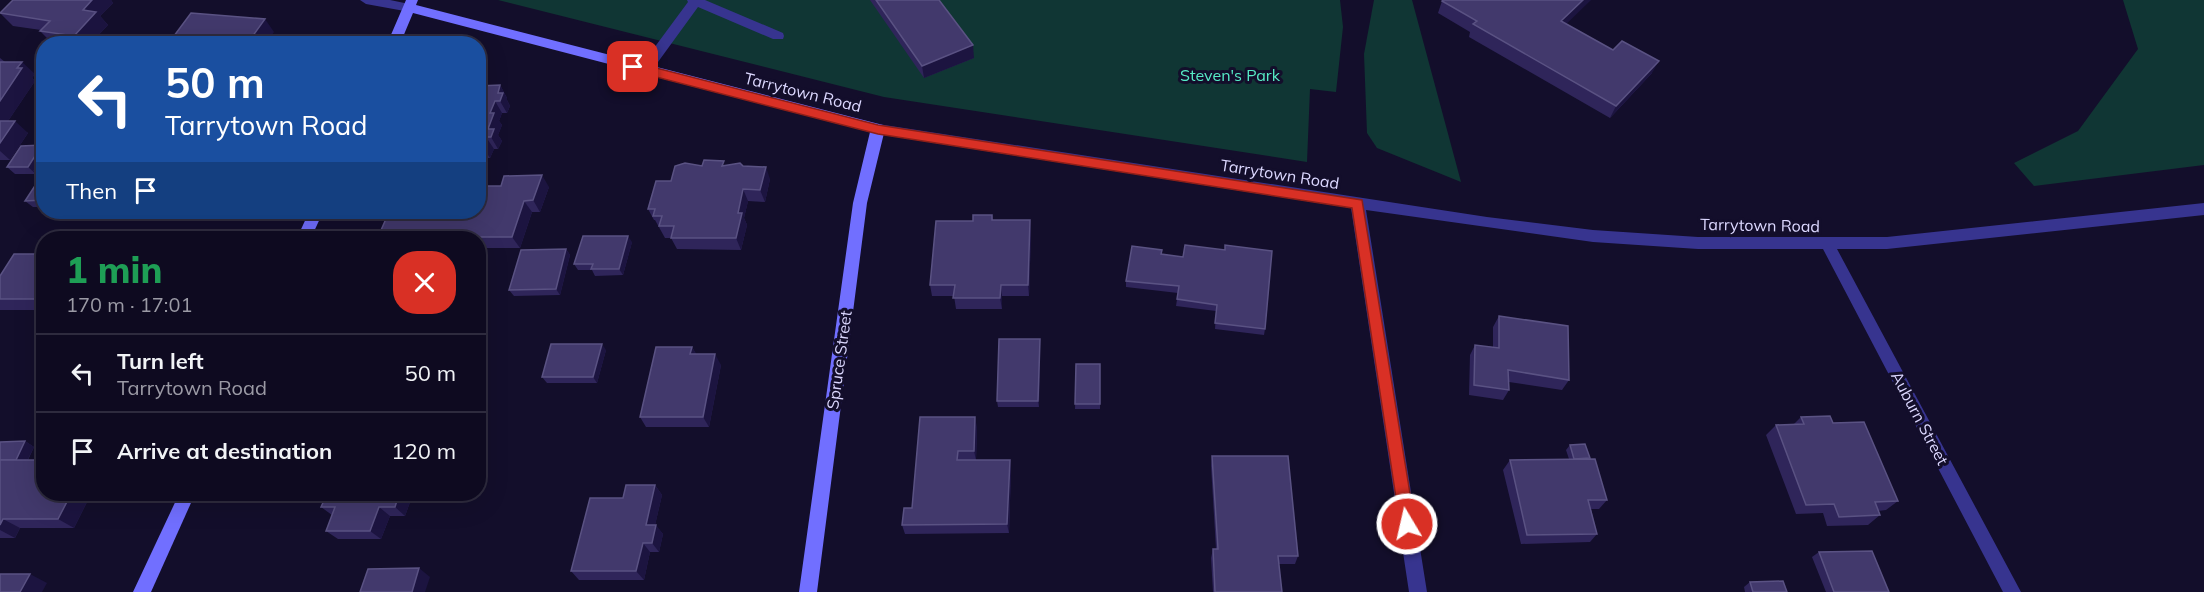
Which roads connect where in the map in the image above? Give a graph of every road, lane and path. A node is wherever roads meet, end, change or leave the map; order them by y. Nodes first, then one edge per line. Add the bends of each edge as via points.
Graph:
1 (366, 0) edge
2 (694, 0) edge
3 (411, 4) edge
4 (397, 36) edge
5 (778, 36) dead end
6 (645, 70) junction
7 (878, 129) junction
8 (1358, 204) junction
9 (2204, 209) edge
10 (1828, 244) junction
11 (184, 501) edge
12 (142, 592) edge
13 (808, 592) edge
14 (1418, 592) edge
15 (2012, 592) edge

1 - 3 street, Tarrytown Road
2 - 5 street
2 - 6 street
3 - 4 street
3 - 6 street, Tarrytown Road
6 - 7 street, Tarrytown Road
7 - 8 street, Tarrytown Road
7 - 13 street, Spruce Street via 860,203
8 - 10 street, Tarrytown Road via 1593,236 1698,243
8 - 14 street
9 - 10 street, Tarrytown Road via 1887,243
10 - 15 street, Auburn Street
11 - 12 street

